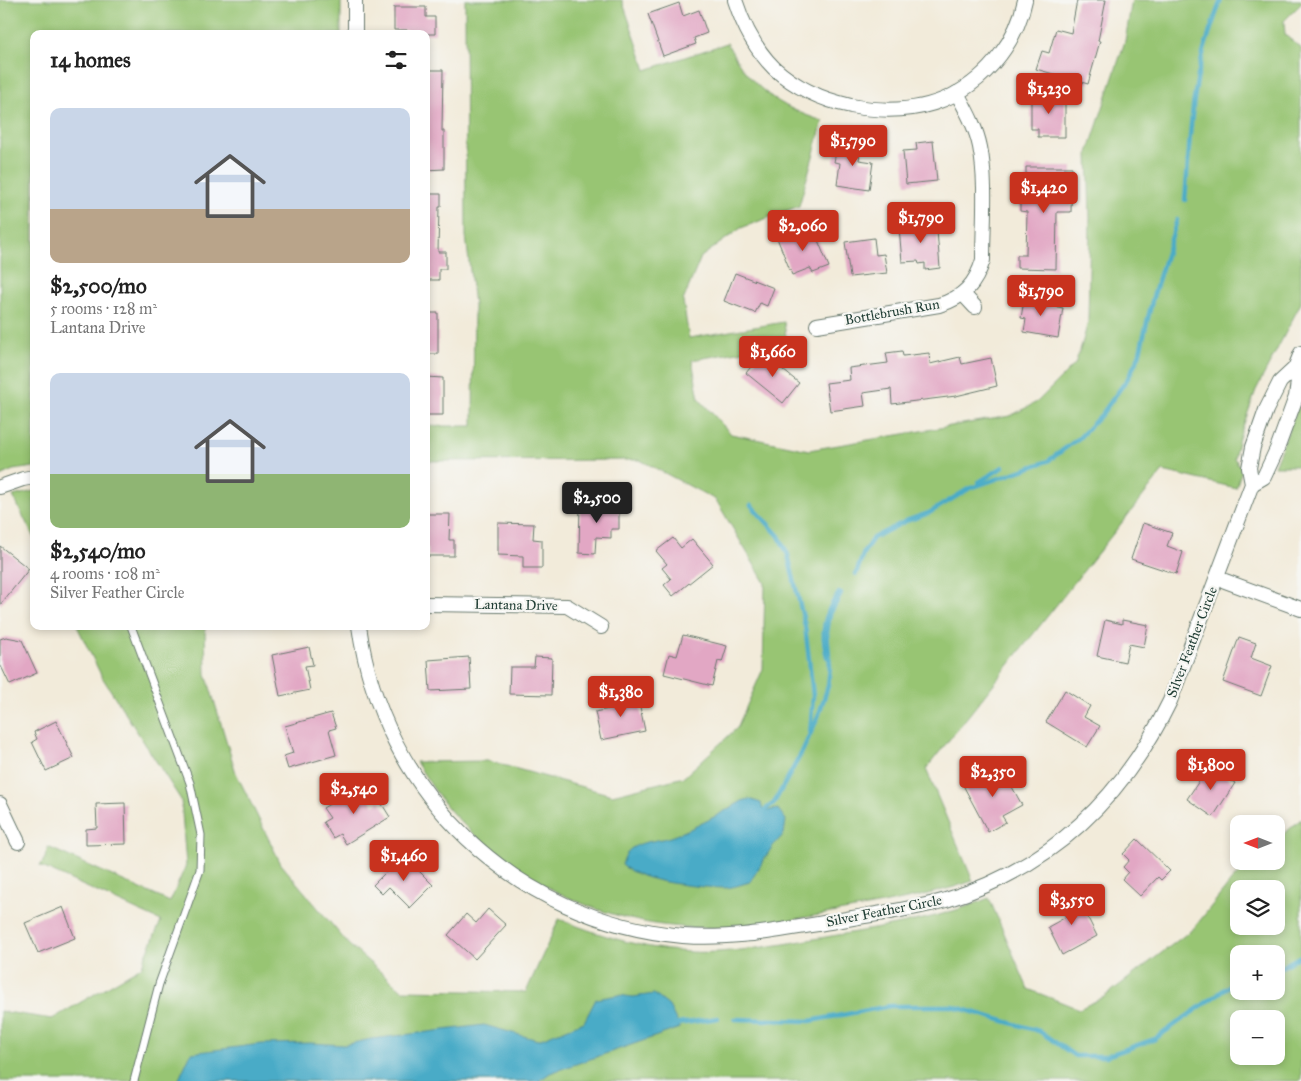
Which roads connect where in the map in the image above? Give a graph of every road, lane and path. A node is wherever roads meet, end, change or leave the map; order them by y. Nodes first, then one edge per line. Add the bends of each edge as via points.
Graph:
1 (355, 0) edge
2 (735, 0) edge
3 (1025, 0) edge
4 (355, 30) edge
5 (957, 93) junction
6 (963, 294) junction
7 (975, 307) dead end
8 (817, 325) dead end
9 (1301, 353) edge
10 (1295, 368) junction
11 (30, 478) edge
12 (1252, 484) junction
13 (0, 487) edge
14 (1217, 578) junction
15 (430, 604) edge
16 (1301, 609) edge
17 (600, 627) dead end
18 (133, 630) edge
19 (360, 630) edge
20 (0, 804) edge
21 (18, 842) dead end
22 (134, 1081) edge

1 - 4 street
2 - 5 street via 746,30 758,49 774,68 810,93 868,109 893,110 914,108
3 - 5 street via 1007,45 993,64
5 - 6 street, Bottlebrush Run via 980,146 983,170 983,260 979,274
6 - 7 street
6 - 8 street, Bottlebrush Run via 939,305
9 - 10 street, Silver Feather Circle
10 - 12 street, Silver Feather Circle via 1280,382 1266,410 1249,468
10 - 12 street via 1298,381 1296,397 1277,449 1264,477
11 - 13 street
12 - 14 street, Silver Feather Circle
14 - 16 street
14 - 19 street, Silver Feather Circle via 1157,728 1115,790 1056,845 1020,868 946,900 770,932 721,937 647,931 598,918 542,894 481,852 437,808 399,752 371,683
15 - 17 street, Lantana Drive via 567,606
18 - 22 lane via 190,784 201,835 200,870 159,984
20 - 21 street

